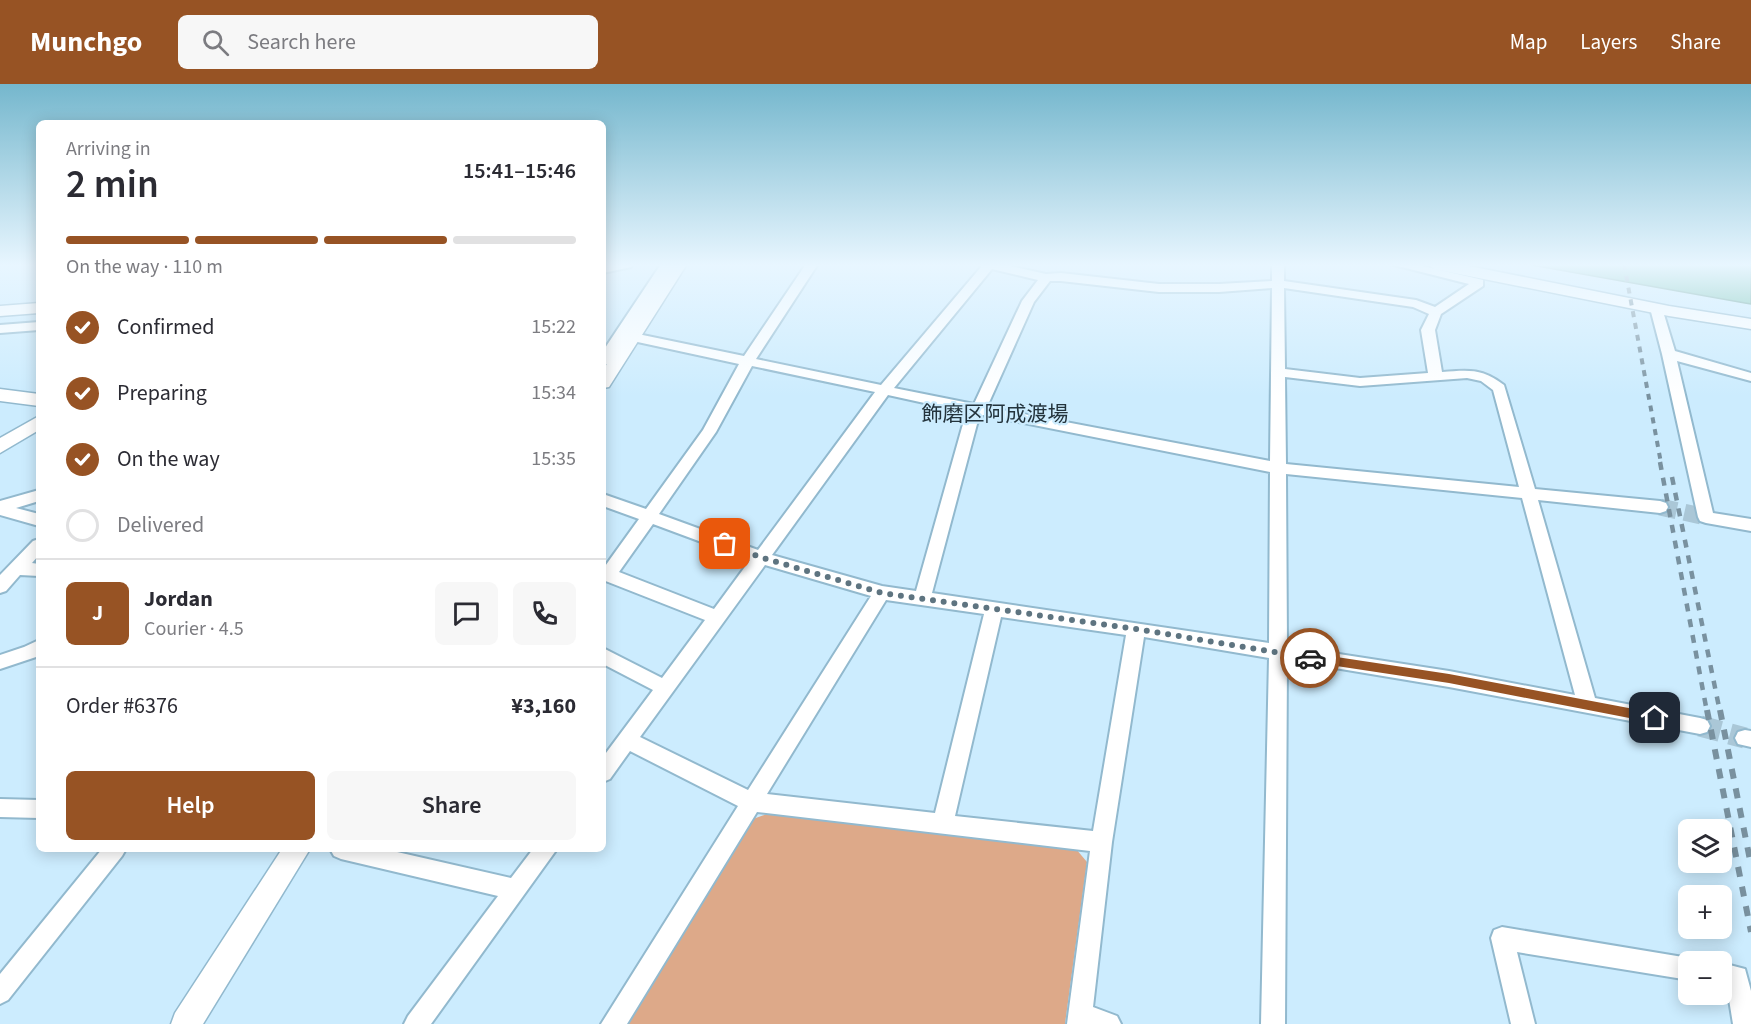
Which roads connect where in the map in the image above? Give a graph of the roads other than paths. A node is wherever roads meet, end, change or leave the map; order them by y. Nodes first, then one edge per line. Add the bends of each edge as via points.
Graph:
1 (638, 308) edge
2 (652, 308) edge
3 (783, 308) edge
4 (952, 308) edge
5 (1025, 308) edge
6 (1278, 308) edge
7 (1426, 308) edge
8 (1442, 308) edge
9 (1656, 308) joint
10 (36, 309) edge
11 (0, 311) edge
12 (1436, 312) junction
13 (1751, 324) edge
14 (36, 326) edge
15 (0, 329) edge
16 (633, 337) junction
17 (1669, 354) junction
18 (606, 356) edge
19 (747, 362) junction
20 (1278, 372) junction
21 (1436, 377) junction
22 (1751, 377) edge
23 (606, 378) edge
24 (885, 389) junction
25 (0, 395) edge
26 (36, 399) edge
27 (979, 410) junction
28 (36, 424) edge
29 (0, 447) edge
30 (1278, 468) junction
31 (1529, 494) junction
32 (36, 496) edge
33 (606, 501) edge
34 (1660, 507) tunnel mouth
35 (0, 508) edge
36 (650, 516) junction
37 (36, 519) edge
38 (1751, 525) edge
39 (36, 548) edge
40 (763, 558) junction
41 (17, 569) junction
42 (36, 570) edge
43 (0, 586) edge
44 (882, 593) junction
45 (922, 599) junction
46 (994, 610) junction
47 (718, 618) junction
48 (1136, 629) junction
49 (36, 649) edge
50 (1278, 653) junction
51 (606, 658) edge
52 (0, 662) edge
53 (666, 688) junction
54 (1588, 705) junction
55 (1700, 726) tunnel mouth
56 (627, 740) junction
57 (606, 768) edge
58 (751, 802) junction
59 (0, 808) edge
60 (36, 809) edge
61 (943, 824) junction
62 (1102, 842) junction
63 (113, 852) edge
64 (295, 852) edge
65 (354, 852) edge
66 (544, 852) edge
67 (516, 890) junction
68 (1678, 967) edge
69 (1732, 976) edge
70 (0, 992) edge
71 (1079, 1020) edge
72 (186, 1024) edge
73 (416, 1024) edge
74 (613, 1024) edge
75 (1109, 1024) edge
76 (1273, 1024) edge
77 (1523, 1024) edge
78 (1745, 1024) edge

1 - 18 street
2 - 16 street
3 - 19 street
4 - 24 street
5 - 27 street
6 - 20 street
7 - 12 street
8 - 12 street
9 - 13 street
9 - 17 street
10 - 11 street
12 - 21 street via 1428,330
14 - 15 street
16 - 19 street
16 - 23 street
17 - 22 street
17 - 38 street via 1706,517
19 - 24 street
19 - 36 street via 709,432
20 - 21 street via 1360,382
20 - 30 street
21 - 31 street via 1485,377 1499,388
24 - 27 street
24 - 40 street
25 - 26 street
27 - 30 street
27 - 45 street via 970,424
28 - 29 street
30 - 31 street
30 - 50 street
31 - 34 street
31 - 54 street
32 - 35 street
33 - 36 street
35 - 37 street
36 - 40 street
36 - 47 street via 608,575
39 - 41 street
40 - 44 street
40 - 47 street
41 - 42 street
41 - 43 street
44 - 45 street
44 - 58 street
45 - 46 street
46 - 48 street
46 - 61 street
47 - 53 street
48 - 50 street
48 - 62 street
49 - 52 street
50 - 54 street
50 - 76 street
51 - 53 street
53 - 56 street
54 - 55 street
56 - 57 street
56 - 58 street
58 - 61 street
58 - 74 street
59 - 60 street
61 - 62 street
62 - 71 street
63 - 70 street
64 - 72 street
65 - 67 street
66 - 67 street
67 - 73 street
68 - 77 street via 1502,938
69 - 78 street via 1737,977
71 - 75 street

